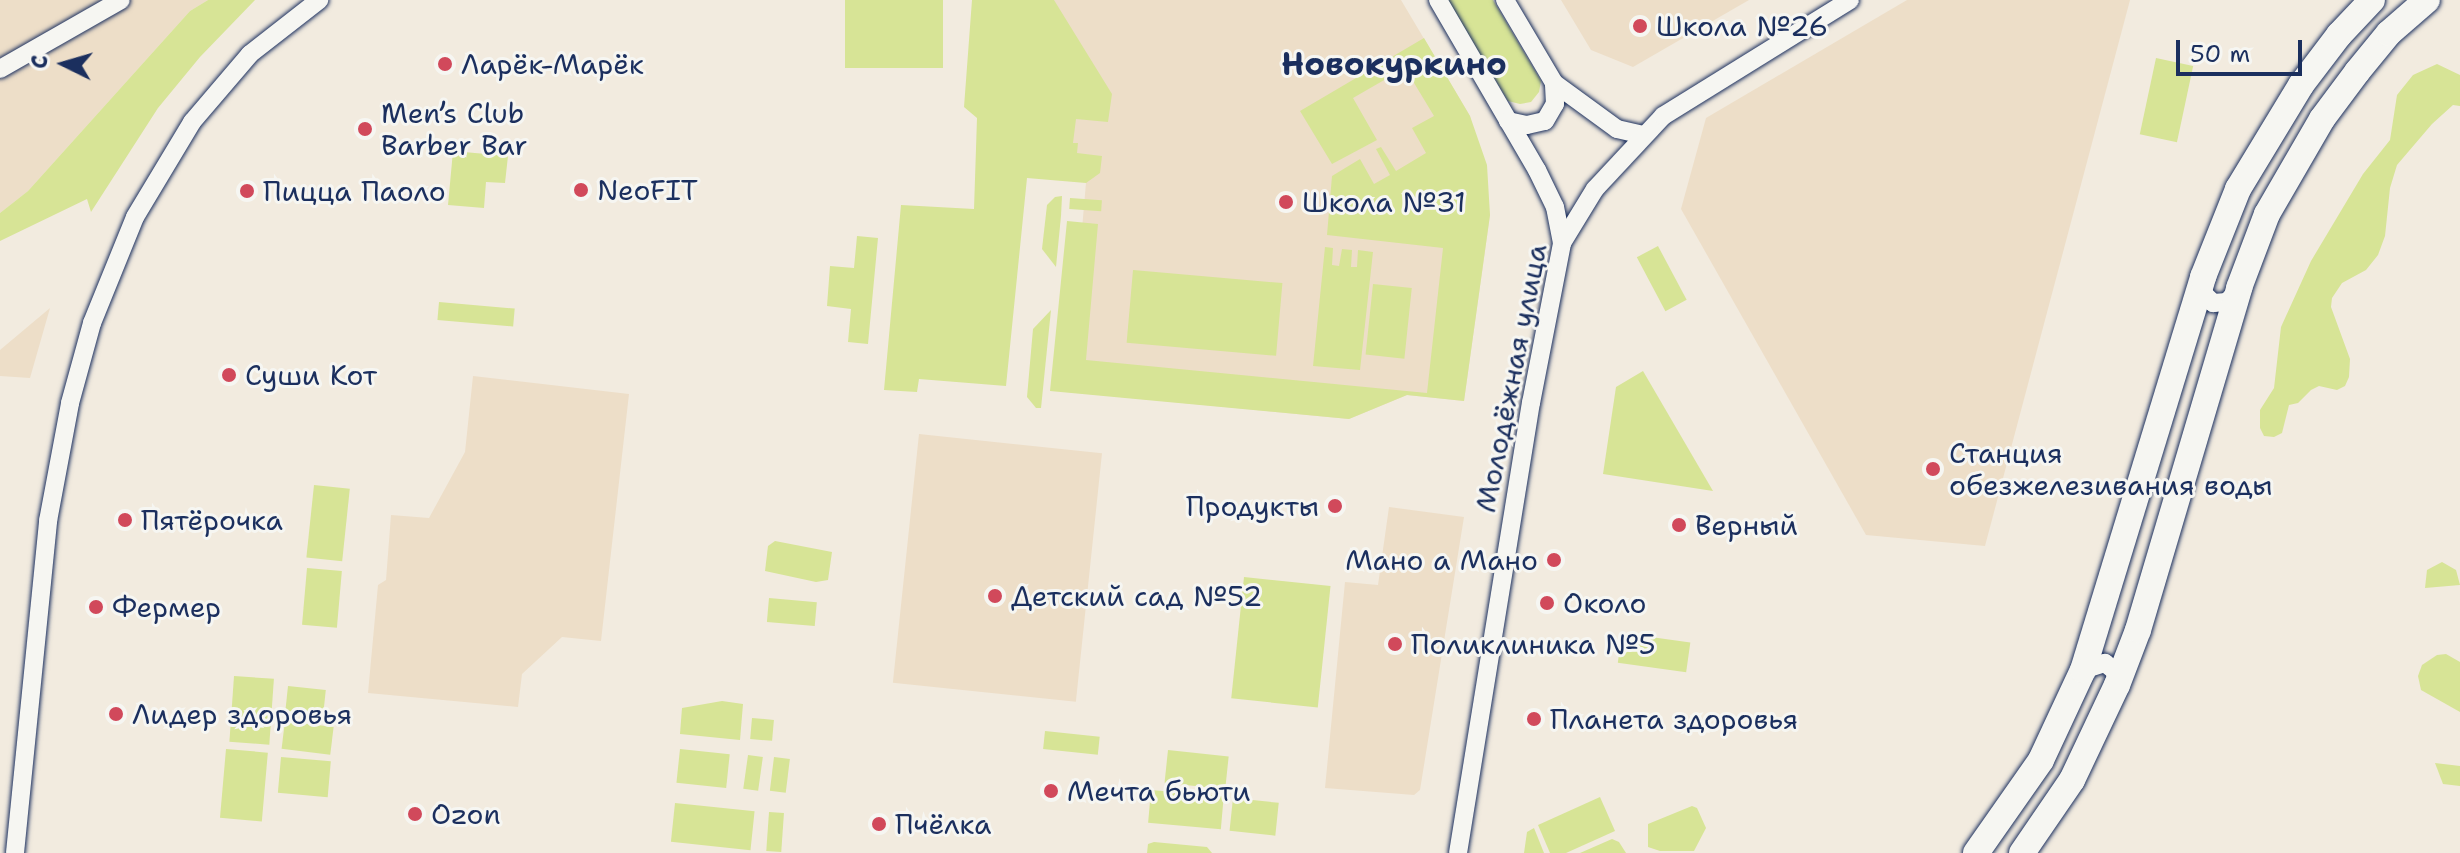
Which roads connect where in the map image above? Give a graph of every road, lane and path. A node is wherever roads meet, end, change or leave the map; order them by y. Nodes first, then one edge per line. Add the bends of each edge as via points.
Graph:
1 (121, 0) edge
2 (319, 0) edge
3 (1438, 0) edge
4 (1505, 0) edge
5 (1850, 0) edge
6 (2372, 0) edge
7 (2427, 0) edge
8 (0, 69) edge
9 (1554, 83) junction
10 (1508, 121) junction
11 (1643, 135) junction
12 (1562, 243) junction
13 (2203, 277) junction
14 (2239, 288) junction
15 (2083, 670) junction
16 (2117, 685) junction
17 (2043, 823) junction
18 (15, 853) edge
19 (1458, 853) edge
20 (1976, 853) edge
21 (2022, 853) edge
22 (2041, 853) edge

1 - 8 street
2 - 18 street via 250,54 192,122 135,217 92,323 70,403 48,521
3 - 10 street
4 - 9 street
5 - 11 street, Молодёжная улица via 1696,93
6 - 13 main road via 2339,35 2269,133 2238,189
7 - 14 main road via 2389,33 2322,119 2267,214
9 - 10 street via 1555,104 1545,121
9 - 11 street via 1617,129
10 - 12 street via 1555,207
11 - 12 street, Молодёжная улица via 1595,189
12 - 19 street, Молодёжная улица
13 - 14 street via 2204,294 2213,303 2227,302
13 - 15 main road
14 - 16 main road
15 - 16 street via 2105,663 2115,671
15 - 20 main road via 2041,760
16 - 17 main road via 2072,780
17 - 21 main road
17 - 22 street

